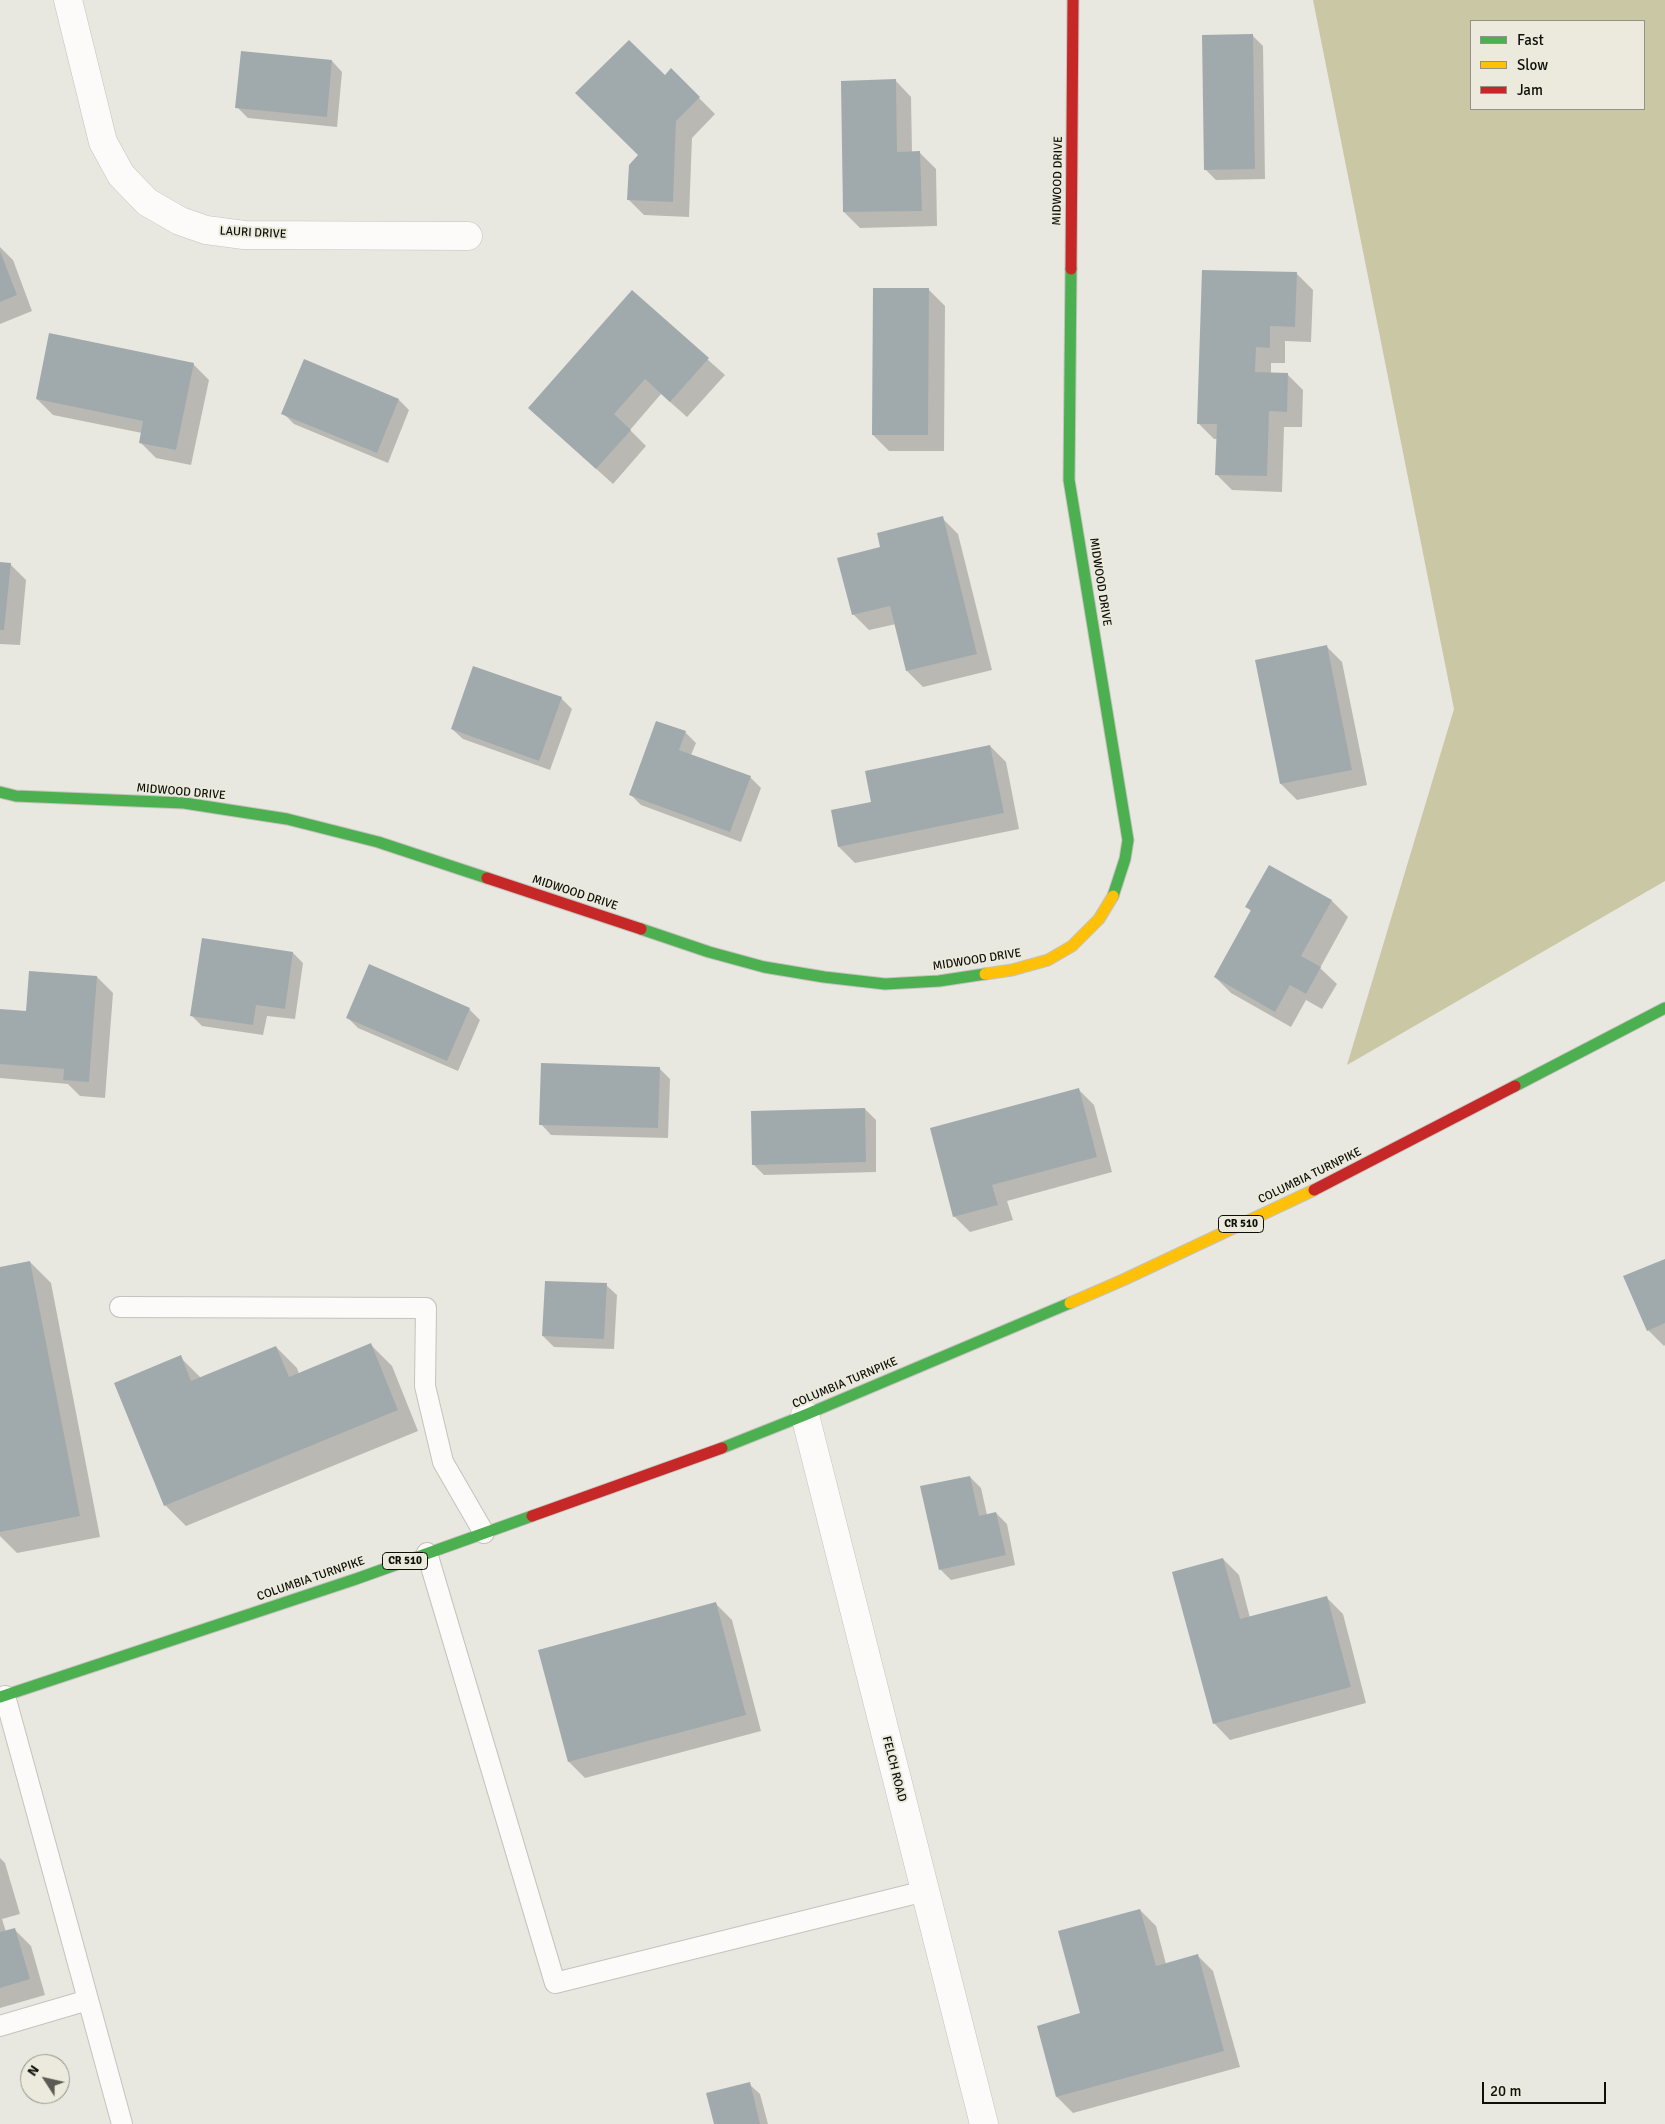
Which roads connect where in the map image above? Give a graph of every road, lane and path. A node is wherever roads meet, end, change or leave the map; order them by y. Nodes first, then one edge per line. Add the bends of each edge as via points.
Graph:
1 (68, 0) edge
2 (1073, 0) edge
3 (468, 236) dead end
4 (0, 792) edge
5 (1665, 1008) edge
6 (120, 1307) dead end
7 (805, 1415) junction
8 (484, 1533) junction
9 (427, 1554) junction
10 (2, 1696) edge
11 (925, 1891) junction
12 (88, 2000) junction
13 (0, 2026) edge
14 (122, 2124) edge
15 (984, 2124) edge

1 - 3 street, LAURI DRIVE via 103,142 121,175 147,202 180,221 206,230 244,235
2 - 4 street, MIDWOOD DRIVE via 1069,480 1128,840 1114,895 1099,919 1072,946 1048,960 1012,970 939,981 885,984 824,977 764,967 709,952 378,842 287,819 184,803 16,796
5 - 7 street, COLUMBIA TURNPIKE / CR 510 via 1351,1172 1123,1280
6 - 8 lane via 426,1308 425,1386 443,1462
7 - 8 street, COLUMBIA TURNPIKE / CR 510 via 708,1454
7 - 11 street, FELCH ROAD
8 - 9 street, COLUMBIA TURNPIKE / CR 510
9 - 10 street, COLUMBIA TURNPIKE / CR 510
9 - 11 lane via 556,1983
10 - 12 lane
11 - 15 street, FELCH ROAD
12 - 13 lane
12 - 14 lane

